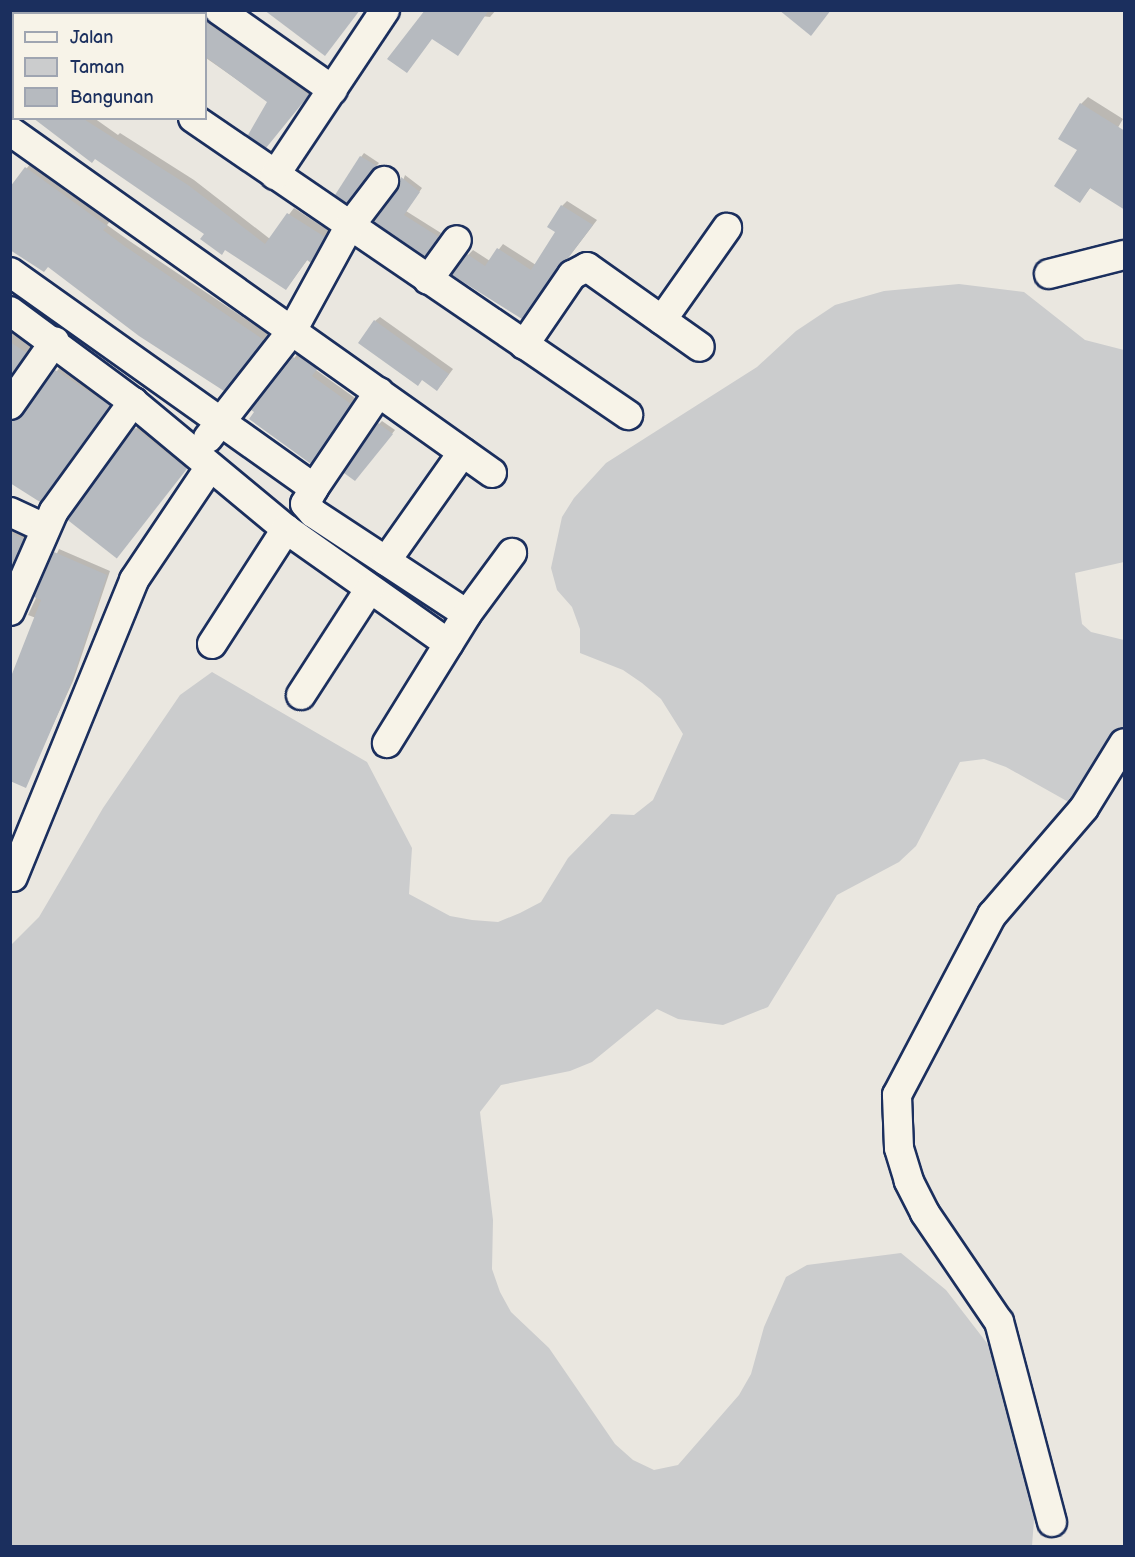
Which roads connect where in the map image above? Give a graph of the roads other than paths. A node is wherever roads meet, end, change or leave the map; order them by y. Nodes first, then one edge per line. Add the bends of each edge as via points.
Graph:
1 (219, 10) edge
2 (385, 10) edge
3 (333, 90) junction
4 (196, 120) edge
5 (10, 131) edge
6 (275, 175) junction
7 (384, 181) dead end
8 (349, 227) junction
9 (727, 228) dead end
10 (457, 240) dead end
11 (1125, 255) edge
12 (10, 272) edge
13 (1049, 274) dead end
14 (428, 280) junction
15 (10, 311) edge
16 (662, 320) junction
17 (292, 331) junction
18 (55, 341) junction
19 (524, 345) junction
20 (700, 347) dead end
21 (379, 392) junction
22 (134, 402) junction
23 (10, 405) edge
24 (628, 415) dead end
25 (221, 425) junction
26 (463, 452) junction
27 (202, 460) junction
28 (492, 473) dead end
29 (314, 488) junction
30 (10, 512) edge
31 (45, 528) junction
32 (286, 529) junction
33 (512, 553) dead end
34 (386, 561) junction
35 (369, 590) junction
36 (10, 611) edge
37 (467, 614) junction
38 (212, 644) dead end
39 (449, 644) junction
40 (301, 695) dead end
41 (387, 743) dead end
42 (1125, 743) edge
43 (13, 877) dead end
44 (1052, 1522) dead end

1 - 3 street
2 - 3 street
3 - 6 street
4 - 6 street
5 - 17 street
6 - 8 street
7 - 8 street
8 - 14 street
8 - 17 street
9 - 16 street
10 - 14 street
11 - 13 street
12 - 25 street
14 - 19 street
15 - 18 street
16 - 19 street via 592,269 582,268 567,281
16 - 20 street
17 - 21 street
17 - 25 street
18 - 22 street
18 - 23 street
19 - 24 street
21 - 26 street
21 - 29 street
22 - 27 street
22 - 31 street
25 - 27 street
25 - 29 street
26 - 28 street
26 - 34 street
27 - 32 street
27 - 43 street via 135,580
29 - 34 street via 306,507
30 - 31 street
31 - 36 street
32 - 35 street
32 - 38 street
33 - 37 street
34 - 37 street
35 - 39 street
35 - 40 street
37 - 39 street
39 - 41 street
42 - 44 street via 1084,808 992,915 897,1095 899,1148 909,1181 925,1212 999,1322

